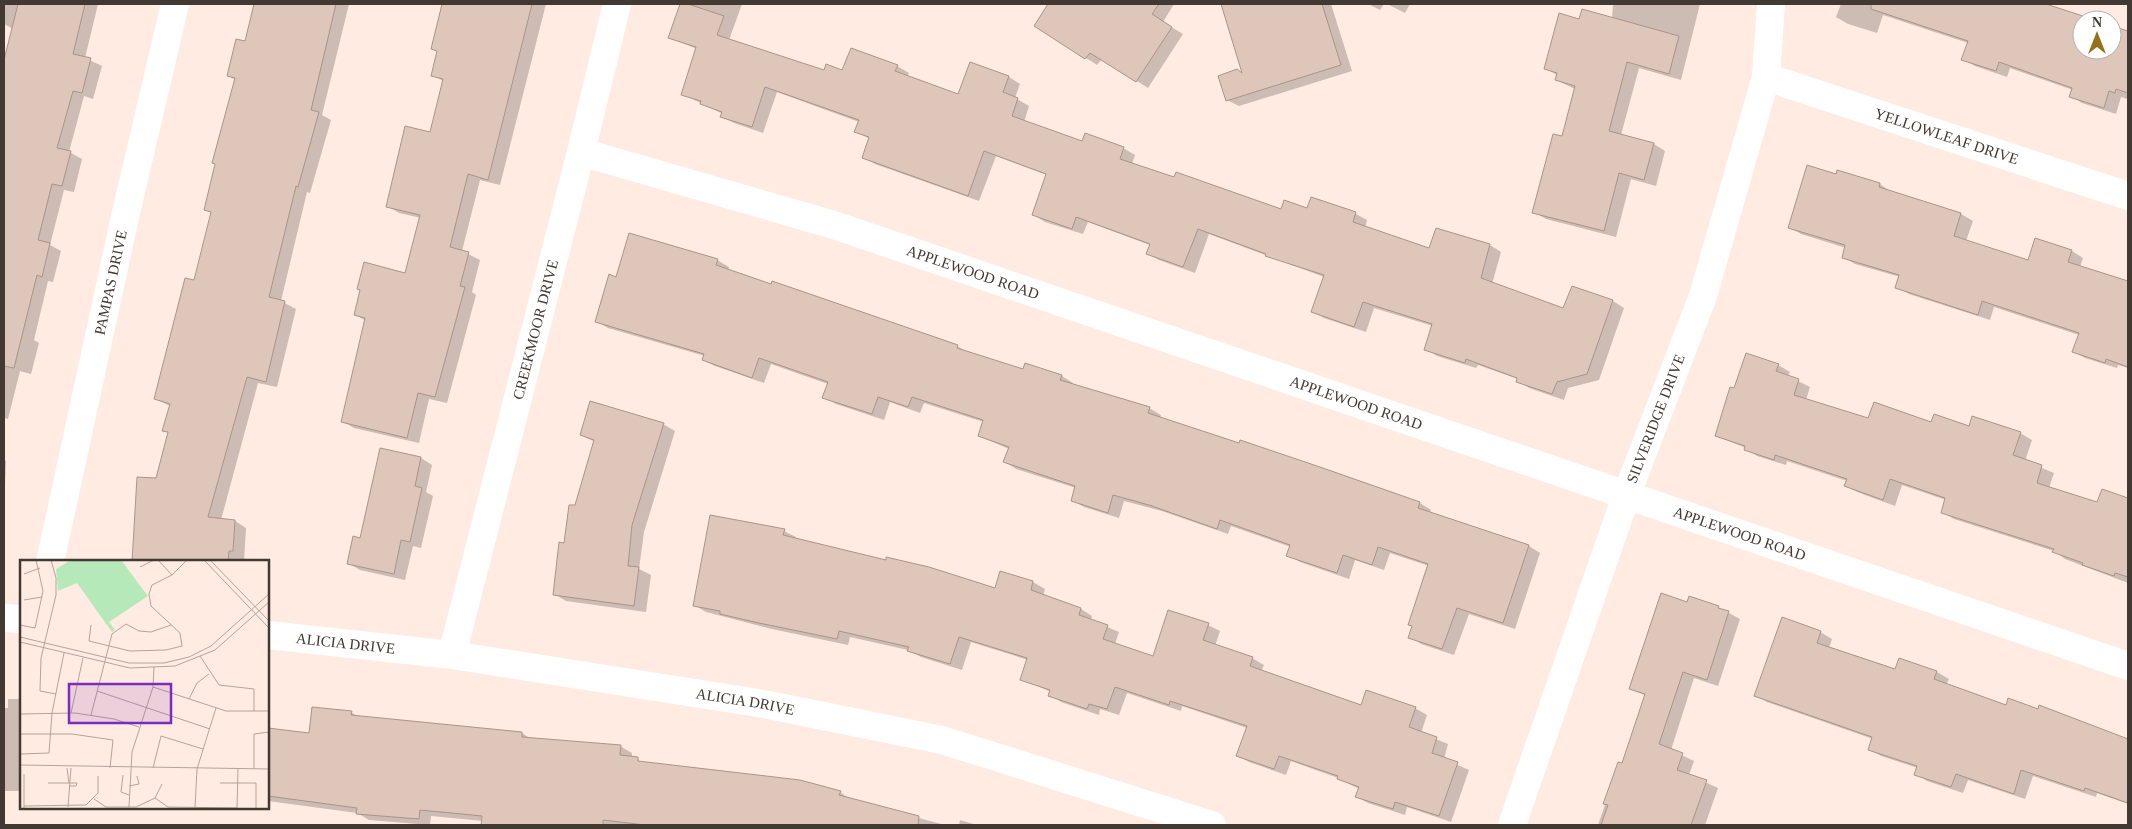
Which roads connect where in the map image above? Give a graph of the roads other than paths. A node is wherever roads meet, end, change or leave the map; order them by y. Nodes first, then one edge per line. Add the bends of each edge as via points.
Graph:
1 (175, 4) edge
2 (617, 4) edge
3 (1772, 4) edge
4 (1766, 77) junction
5 (581, 152) junction
6 (2128, 196) edge
7 (1626, 496) junction
8 (50, 560) edge
9 (4, 618) edge
10 (20, 619) edge
11 (269, 635) edge
12 (452, 655) junction
13 (2128, 666) edge
14 (1212, 825) edge
15 (1512, 825) edge

1 - 8 street, PAMPAS DRIVE
2 - 5 street, CREEKMOOR DRIVE
3 - 4 street, SILVERIDGE DRIVE
4 - 6 street, YELLOWLEAF DRIVE
4 - 7 street, SILVERIDGE DRIVE via 1703,296
5 - 7 street, APPLEWOOD ROAD via 834,225
5 - 12 street, CREEKMOOR DRIVE
7 - 13 street, APPLEWOOD ROAD
7 - 15 street, SILVERIDGE DRIVE
9 - 10 street
11 - 12 street, ALICIA DRIVE
12 - 14 street, ALICIA DRIVE via 764,704 942,740

